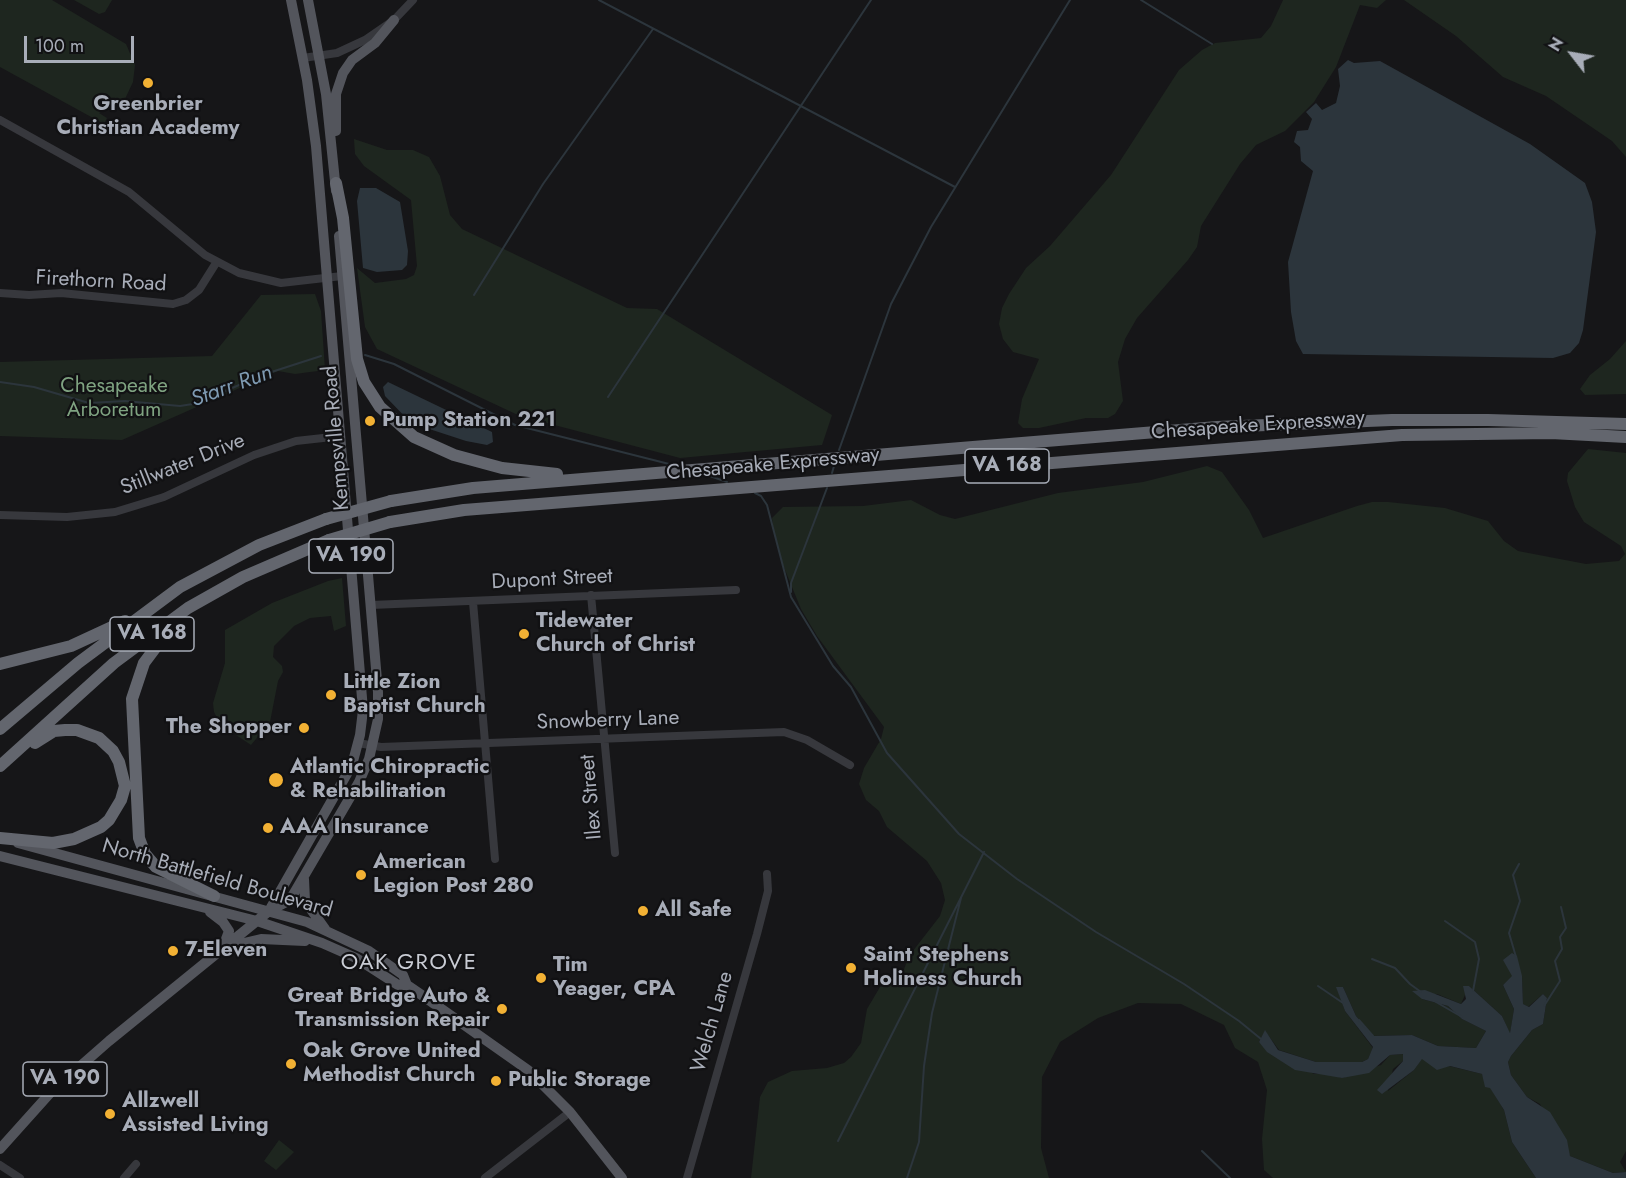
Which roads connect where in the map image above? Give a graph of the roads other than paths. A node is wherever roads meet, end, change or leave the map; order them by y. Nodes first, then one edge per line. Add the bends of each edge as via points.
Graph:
1 (291, 0) edge
2 (309, 0) edge
3 (413, 0) edge
4 (394, 20) junction
5 (320, 57) junction
6 (303, 58) junction
7 (0, 120) edge
8 (333, 158) junction
9 (336, 183) junction
10 (216, 262) junction
11 (342, 276) junction
12 (327, 278) junction
13 (0, 293) edge
14 (1626, 424) edge
15 (341, 436) junction
16 (1626, 437) edge
17 (682, 471) junction
18 (360, 488) junction
19 (0, 515) edge
20 (736, 590) dead end
21 (591, 595) junction
22 (197, 602) junction
23 (472, 602) junction
24 (371, 605) junction
25 (152, 606) junction
26 (0, 664) edge
27 (0, 729) edge
28 (605, 739) junction
29 (358, 743) junction
30 (486, 743) junction
31 (373, 746) junction
32 (850, 765) dead end
33 (0, 767) edge
34 (0, 839) edge
35 (615, 853) dead end
36 (0, 856) edge
37 (495, 859) dead end
38 (767, 874) dead end
39 (304, 878) junction
40 (214, 896) junction
41 (205, 908) junction
42 (269, 911) junction
43 (258, 921) junction
44 (325, 929) junction
45 (322, 943) junction
46 (222, 950) junction
47 (407, 986) junction
48 (570, 1112) junction
49 (0, 1149) edge
50 (136, 1164) dead end
51 (0, 1165) edge
52 (20, 1178) edge
53 (124, 1178) edge
54 (485, 1178) edge
55 (622, 1178) edge
56 (687, 1178) edge

1 - 6 main road, Kempsville Road / VA 190
2 - 5 main road, Kempsville Road / VA 190
3 - 4 street
4 - 5 street via 352,47
4 - 8 main road via 375,43 352,60 340,79
5 - 6 street
5 - 8 main road, Kempsville Road / VA 190
6 - 12 main road, Kempsville Road / VA 190 via 316,147
7 - 10 street via 129,192
8 - 9 main road, Kempsville Road / VA 190
9 - 11 main road, Kempsville Road / VA 190
9 - 17 highway via 357,359 371,395 400,428 454,455 530,472
10 - 12 street via 273,282
10 - 13 street, Firethorn Road via 199,290 173,304 61,293
11 - 12 street
11 - 18 main road, Kempsville Road / VA 190
12 - 15 main road, Kempsville Road / VA 190
14 - 17 highway, Chesapeake Expressway / VA 168 via 1479,419 1272,424
15 - 18 main road via 349,443 354,478
15 - 19 street, Stillwater Drive via 296,441 164,497 115,512 67,517
15 - 29 main road, Kempsville Road / VA 190 via 363,696
16 - 22 highway, Chesapeake Expressway / VA 168, bridge via 1551,433 1391,436 476,509 390,522 329,540 243,577
17 - 25 highway, Chesapeake Expressway / VA 168, bridge via 473,488 391,501 326,519 259,545 202,574
18 - 24 main road, Kempsville Road / VA 190
20 - 21 street, Dupont Street
21 - 23 street, Dupont Street
21 - 28 street, Ilex Street
22 - 33 highway, Chesapeake Expressway / VA 168 via 114,663
22 - 40 highway via 168,629 144,663 132,699 138,833 145,854 159,870
23 - 24 street, Dupont Street
23 - 30 street
24 - 31 main road, Kempsville Road / VA 190 via 378,705
25 - 26 highway via 71,646
25 - 27 highway, Chesapeake Expressway / VA 168
28 - 30 street, Snowberry Lane
28 - 32 street, Snowberry Lane via 784,732 807,740
28 - 35 street, Ilex Street
29 - 31 street, Snowberry Lane
29 - 42 main road, Kempsville Road / VA 190 via 341,785
30 - 31 street, Snowberry Lane
30 - 37 street
31 - 39 main road, Kempsville Road / VA 190 via 359,782
33 - 34 highway via 54,731 77,730 99,738 113,751 125,786 109,820 84,836 53,843
34 - 40 main road, North Battlefield Boulevard
36 - 41 main road, North Battlefield Boulevard
38 - 56 street, Welch Lane via 768,891 757,934
39 - 42 main road, Kempsville Road / VA 190 via 290,900
39 - 44 main road via 305,901
40 - 42 main road, North Battlefield Boulevard
41 - 43 main road, North Battlefield Boulevard
41 - 46 main road via 229,931
42 - 43 main road, VA 190
42 - 44 main road, North Battlefield Boulevard
43 - 45 main road, North Battlefield Boulevard
43 - 46 main road, VA 190
44 - 47 main road, North Battlefield Boulevard via 390,965 403,975
45 - 46 main road via 268,939
45 - 47 main road, North Battlefield Boulevard via 398,985
46 - 49 main road, VA 190 via 61,1083
47 - 48 main road, North Battlefield Boulevard via 513,1058
48 - 54 street
48 - 55 main road, North Battlefield Boulevard
50 - 53 street
51 - 52 street

